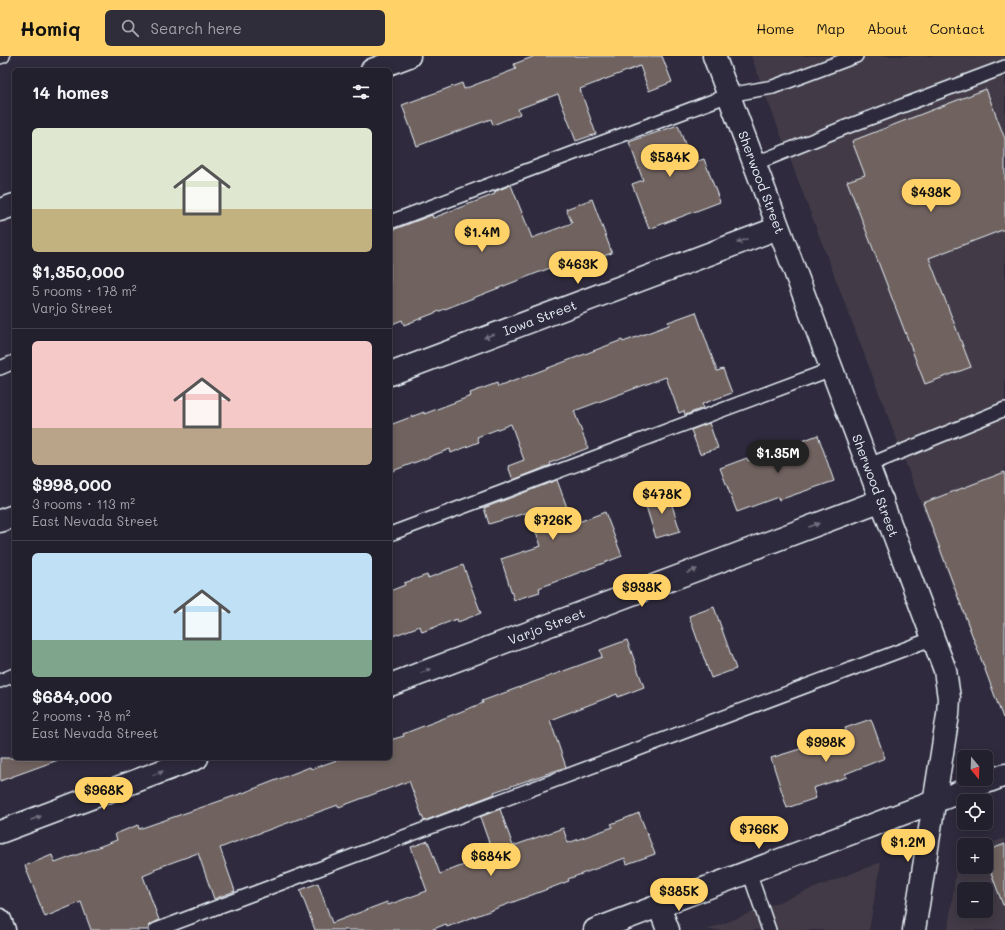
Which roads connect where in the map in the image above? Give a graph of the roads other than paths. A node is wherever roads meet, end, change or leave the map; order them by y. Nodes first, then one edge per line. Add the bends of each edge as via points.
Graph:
1 (4, 56) edge
2 (409, 56) edge
3 (714, 56) edge
4 (856, 56) edge
5 (0, 57) edge
6 (1005, 67) edge
7 (377, 68) edge
8 (729, 95) junction
9 (754, 164) junction
10 (12, 206) edge
11 (0, 210) edge
12 (392, 221) edge
13 (778, 228) junction
14 (12, 363) edge
15 (0, 368) edge
16 (832, 369) junction
17 (392, 373) edge
18 (1005, 409) edge
19 (869, 465) junction
20 (882, 500) junction
21 (12, 517) edge
22 (0, 521) edge
23 (392, 533) edge
24 (934, 638) junction
25 (12, 676) edge
26 (0, 680) edge
27 (392, 684) edge
28 (192, 760) edge
29 (1005, 775) edge
30 (934, 802) junction
31 (0, 832) edge
32 (749, 872) junction
33 (659, 906) junction
34 (0, 920) edge
35 (4, 930) edge
36 (156, 930) edge
37 (595, 930) edge
38 (668, 930) edge
39 (769, 930) edge
40 (914, 930) edge

1 - 5 lane
2 - 7 street
3 - 8 street, Sherwood Street
4 - 8 lane via 773,87
6 - 9 lane
8 - 9 street, Sherwood Street
8 - 12 lane
9 - 13 street, Sherwood Street
10 - 11 street
13 - 16 street, Sherwood Street
13 -> 17 street, Iowa Street
14 - 15 lane
16 - 19 street, Sherwood Street
16 - 23 lane
18 - 19 lane
19 - 20 street, Sherwood Street
20 - 24 street, Sherwood Street
27 -> 20 street, Varjo Street
21 - 22 street
24 - 30 street, Sherwood Street via 945,670 949,698
24 - 36 lane
25 - 26 lane
31 -> 28 street
29 - 30 street
30 - 32 street
30 - 40 street, Sherwood Street
32 - 33 street
32 - 39 lane
33 - 37 street
33 - 38 street
34 - 35 street

